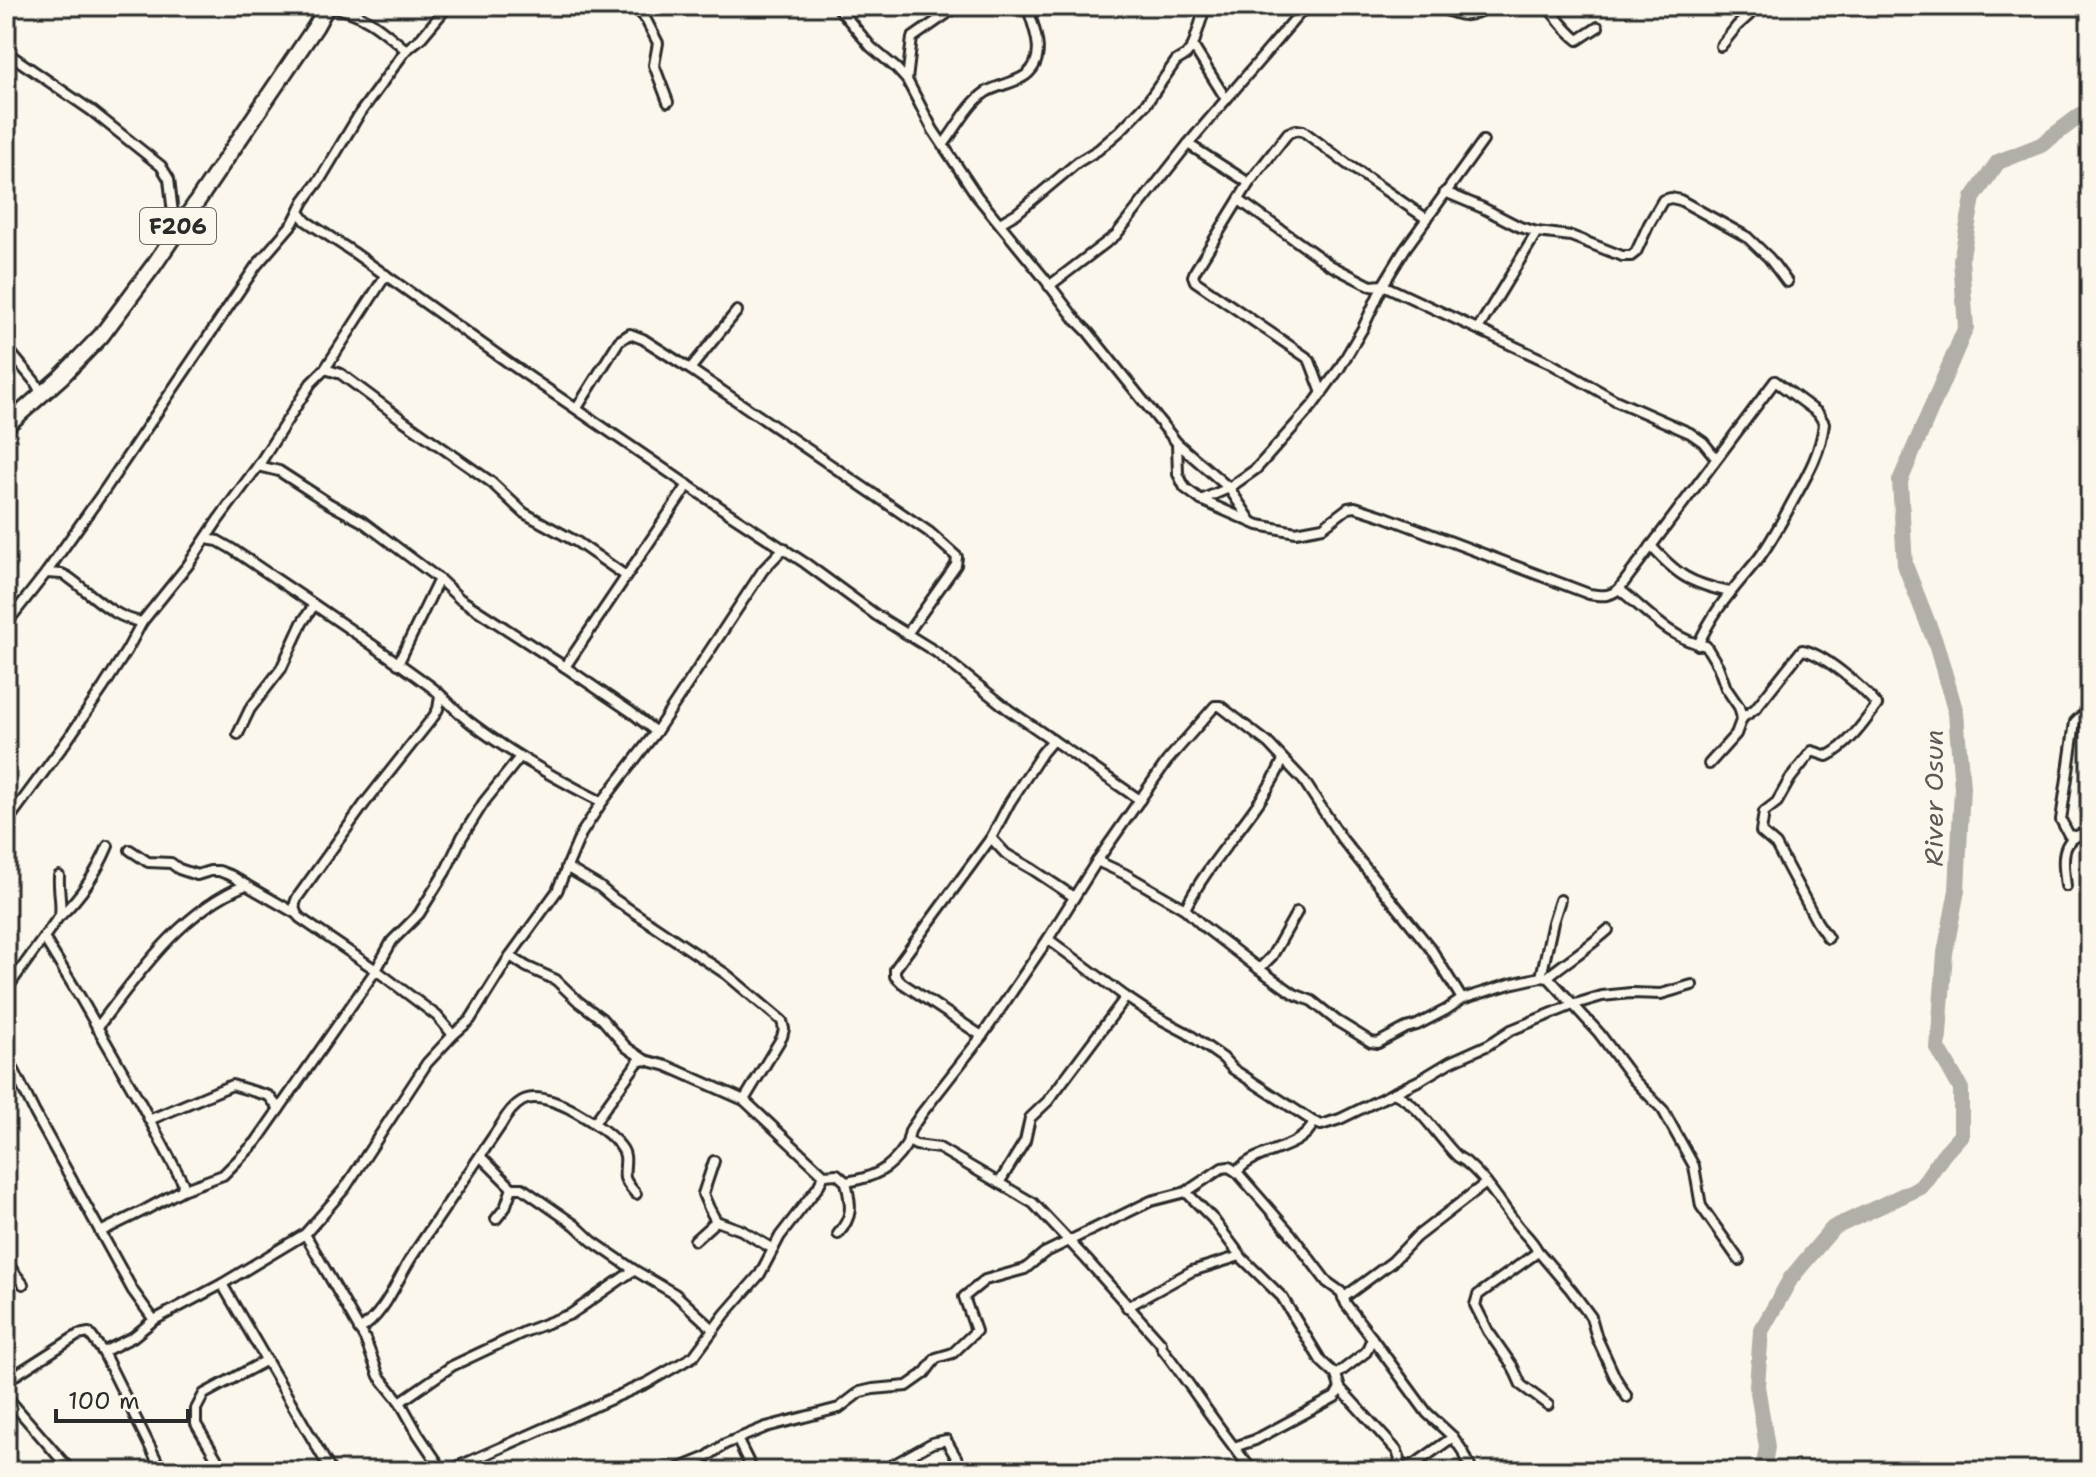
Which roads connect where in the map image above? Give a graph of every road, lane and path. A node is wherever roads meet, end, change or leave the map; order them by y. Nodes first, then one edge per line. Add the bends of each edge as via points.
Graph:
1 (327, 6) edge
2 (448, 6) edge
3 (635, 6) edge
4 (837, 6) edge
5 (958, 6) edge
6 (1027, 6) edge
7 (1203, 6) edge
8 (1306, 6) edge
9 (1437, 6) edge
10 (1488, 6) edge
11 (1547, 6) edge
12 (1759, 6) edge
13 (1450, 8) edge
14 (1598, 27) dead end
15 (1193, 46) junction
16 (1721, 46) dead end
17 (406, 50) junction
18 (6, 52) edge
19 (907, 80) junction
20 (1226, 99) junction
21 (668, 102) dead end
22 (1483, 141) dead end
23 (1188, 144) junction
24 (943, 145) junction
25 (1249, 183) junction
26 (1445, 192) junction
27 (1239, 200) junction
28 (172, 208) junction
29 (299, 212) junction
30 (186, 215) junction
31 (1427, 219) junction
32 (306, 221) junction
33 (293, 223) junction
34 (1000, 223) junction
35 (175, 231) junction
36 (1537, 232) junction
37 (386, 275) junction
38 (1787, 282) dead end
39 (1383, 285) junction
40 (1049, 286) junction
41 (737, 311) dead end
42 (1478, 329) junction
43 (6, 347) edge
44 (325, 369) junction
45 (690, 369) junction
46 (1322, 393) junction
47 (42, 394) junction
48 (577, 408) junction
49 (6, 426) edge
50 (1177, 443) junction
51 (1716, 458) junction
52 (258, 466) junction
53 (688, 485) junction
54 (1229, 488) junction
55 (1201, 500) junction
56 (1251, 522) junction
57 (206, 539) junction
58 (1651, 546) junction
59 (784, 548) junction
60 (46, 573) junction
61 (626, 576) junction
62 (439, 579) junction
63 (1619, 589) junction
64 (1729, 592) junction
65 (314, 605) junction
66 (142, 622) junction
67 (6, 624) edge
68 (907, 634) junction
69 (1698, 645) junction
70 (398, 664) junction
71 (565, 667) junction
72 (440, 696) junction
73 (2090, 716) edge
74 (1742, 718) junction
75 (656, 732) junction
76 (238, 734) dead end
77 (1053, 740) junction
78 (520, 757) junction
79 (1283, 760) junction
80 (1709, 764) dead end
81 (1140, 800) junction
82 (602, 802) junction
83 (6, 823) edge
84 (2090, 832) edge
85 (2075, 836) junction
86 (991, 838) junction
87 (108, 846) dead end
88 (130, 850) dead end
89 (1097, 861) junction
90 (566, 867) junction
91 (59, 876) dead end
92 (246, 885) junction
93 (2066, 886) dead end
94 (1074, 897) junction
95 (1560, 900) dead end
96 (1185, 909) junction
97 (1297, 912) dead end
98 (295, 913) junction
99 (60, 915) junction
100 (1608, 930) dead end
101 (44, 938) junction
102 (1828, 938) dead end
103 (1048, 939) junction
104 (510, 956) junction
105 (1259, 969) junction
106 (376, 970) junction
107 (1544, 977) junction
108 (1692, 985) dead end
109 (6, 990) edge
110 (1126, 997) junction
111 (1462, 999) junction
112 (1575, 1004) junction
113 (97, 1028) junction
114 (453, 1035) junction
115 (982, 1036) junction
116 (6, 1054) edge
117 (645, 1060) junction
118 (1393, 1093) junction
119 (744, 1100) junction
120 (279, 1109) junction
121 (149, 1120) junction
122 (1314, 1122) junction
123 (594, 1123) junction
124 (908, 1141) junction
125 (481, 1157) junction
126 (714, 1161) dead end
127 (1237, 1172) junction
128 (824, 1175) junction
129 (846, 1182) junction
130 (999, 1183) junction
131 (1486, 1183) junction
132 (512, 1188) junction
133 (182, 1190) junction
134 (1186, 1192) junction
135 (636, 1194) dead end
136 (496, 1219) dead end
137 (716, 1221) junction
138 (100, 1232) junction
139 (305, 1234) junction
140 (838, 1234) dead end
141 (695, 1240) dead end
142 (1069, 1241) junction
143 (773, 1249) junction
144 (1537, 1250) junction
145 (1240, 1256) junction
146 (1739, 1260) dead end
147 (6, 1262) edge
148 (634, 1270) junction
149 (23, 1284) dead end
150 (222, 1284) junction
151 (1343, 1298) junction
152 (1127, 1307) junction
153 (154, 1320) junction
154 (713, 1329) junction
155 (359, 1330) junction
156 (1372, 1338) junction
157 (103, 1352) junction
158 (267, 1360) junction
159 (1336, 1375) junction
160 (6, 1381) edge
161 (1340, 1388) junction
162 (6, 1396) edge
163 (1627, 1397) dead end
164 (400, 1402) junction
165 (1548, 1405) dead end
166 (1453, 1437) junction
167 (737, 1439) junction
168 (1234, 1447) junction
169 (1393, 1470) edge
170 (71, 1471) edge
171 (162, 1471) edge
172 (224, 1471) edge
173 (331, 1471) edge
174 (445, 1471) edge
175 (673, 1471) edge
176 (753, 1471) edge
177 (882, 1471) edge
178 (964, 1471) edge
179 (1253, 1471) edge
180 (1472, 1471) edge

1 - 17 street via 356,12
1 - 30 main road, F206
2 - 17 street
3 - 21 street via 658,43 654,65
4 - 19 street
5 - 19 street via 912,38
6 - 24 street via 1037,60 1026,75 974,102
7 - 15 street
8 - 20 street
9 - 13 street
10 - 13 street via 1469,16
11 - 14 street via 1578,40
12 - 16 street
15 - 20 street
15 - 34 street via 1120,131
17 - 29 street
18 - 28 street via 161,166 169,179
19 - 24 street
20 - 23 street
22 - 26 street
23 - 25 street
23 - 40 street via 1116,235
24 - 34 street
25 - 27 street
25 - 31 street via 1288,133 1303,131
26 - 31 street
26 - 36 street
27 - 39 street via 1330,265 1371,286
27 - 46 street via 1195,271 1195,281 1306,357
28 - 30 street
28 - 35 street
29 - 32 street
29 - 33 street
30 - 35 main road, F206
31 - 39 street
32 - 33 street
32 - 37 street
33 - 60 street via 256,266
34 - 40 street
35 - 47 main road, F206 via 101,336
36 - 38 street via 1571,236 1631,256 1663,200 1671,198 1747,237
36 - 42 street
37 - 44 street
37 - 48 street
39 - 42 street
39 - 46 street
40 - 50 street
41 - 45 street
42 - 51 street via 1690,433
43 - 47 street
44 - 52 street
44 - 61 street via 341,374 491,482 524,513
45 - 48 street via 630,334 619,341
45 - 68 street via 929,532 957,557
46 - 54 street via 1256,469
47 - 49 main road, F206
48 - 53 street
50 - 54 street
50 - 55 street via 1178,474 1185,488
51 - 58 street
51 - 64 street via 1775,381 1824,423 1822,444 1784,519
52 - 57 street
52 - 62 street via 290,476
53 - 59 street
53 - 61 street
54 - 55 street
54 - 56 street
55 - 56 street
56 - 63 street via 1270,529 1309,531 1355,507 1589,594 1605,597
57 - 65 street via 232,549
57 - 66 street
58 - 63 street
58 - 64 street via 1673,570
59 - 68 street
59 - 75 street via 763,570
60 - 66 street via 68,577 112,611
60 - 67 street
61 - 71 street
62 - 70 street
62 - 71 street via 460,599
63 - 69 street via 1669,632
64 - 69 street
65 - 70 street
65 - 76 street via 281,669
66 - 83 street via 103,688
68 - 77 street
69 - 74 street via 1706,646
70 - 72 street
71 - 75 street
72 - 78 street
72 - 98 street via 434,716 297,898
73 - 85 street via 2075,722 2063,798 2061,820
74 - 80 street via 1736,734
74 - 102 street via 1802,650 1850,679 1877,705 1837,751 1827,756 1812,751 1777,802 1764,812 1761,832 1776,845
75 - 82 street
77 - 81 street
77 - 86 street
78 - 82 street
78 - 106 street via 484,802 419,914 392,941
79 - 81 street via 1240,720 1215,706
79 - 96 street
79 - 111 street via 1444,966
81 - 89 street
82 - 90 street
84 - 85 street
85 - 93 street via 2066,844
86 - 94 street via 1006,854
86 - 115 street via 895,972 902,983
87 - 99 street via 79,898
88 - 92 street via 148,862 171,863 197,875 219,871
89 - 94 street
89 - 96 street
90 - 104 street via 557,891
90 - 119 street via 726,974 782,1021 782,1037
91 - 99 street
92 - 98 street
92 - 113 street via 195,916 149,960
94 - 103 street
95 - 107 street
96 - 105 street
97 - 105 street
98 - 106 street
99 - 101 street
100 - 107 street
101 - 109 street
101 - 113 street
103 - 110 street
103 - 115 street
104 - 114 street via 470,1020
104 - 117 street via 556,980
105 - 111 street via 1371,1042 1417,1025
106 - 114 street via 437,1016
106 - 120 street
107 - 111 street
107 - 112 street
108 - 112 street
110 - 122 street
110 - 130 street via 1030,1118 1025,1141
112 - 118 street via 1511,1030
112 - 146 street via 1663,1110 1694,1166 1701,1206
113 - 121 street
114 - 139 street via 427,1063 345,1188
115 - 124 street via 909,1131
116 - 138 street
117 - 119 street
117 - 123 street via 638,1062
118 - 122 street via 1340,1119
118 - 131 street via 1404,1097
119 - 128 street
120 - 121 street via 269,1096 232,1085
120 - 133 street via 223,1175
121 - 133 street
122 - 127 street via 1306,1133 1251,1159
123 - 125 street via 542,1099 522,1101
123 - 135 street via 622,1147 625,1176
124 - 129 street via 882,1172
124 - 130 street via 939,1148
125 - 132 street
125 - 155 street via 379,1312
126 - 137 street via 703,1194
127 - 134 street via 1222,1168
127 - 151 street
128 - 129 street via 837,1174
128 - 143 street
129 - 140 street via 849,1220
130 - 142 street via 1033,1203
131 - 144 street
131 - 151 street
132 - 136 street
132 - 148 street via 522,1188
133 - 138 street
134 - 142 street via 1151,1201
134 - 145 street
137 - 141 street
137 - 143 street
138 - 153 street
139 - 150 street
139 - 155 street
142 - 152 street
142 - 167 street via 1025,1269 985,1280 964,1297 976,1331 907,1386 860,1392 839,1408
143 - 154 street via 760,1274
144 - 163 street via 1591,1317
144 - 165 street via 1482,1292 1475,1305 1521,1385
145 - 152 street via 1192,1271
145 - 159 street via 1282,1297 1321,1361
147 - 149 street
148 - 154 street via 675,1294
148 - 164 street via 571,1314 452,1366
150 - 153 street
150 - 158 street
151 - 156 street
152 - 168 street via 1161,1343
153 - 157 street
154 - 174 street via 694,1356 647,1383
155 - 164 street via 379,1376
156 - 159 street via 1366,1352
156 - 166 street via 1427,1413
157 - 160 street via 89,1333 78,1335
157 - 171 street
158 - 172 street via 204,1394 196,1409 196,1424
158 - 173 street
159 - 161 street
161 - 168 street via 1335,1397
161 - 169 street via 1397,1451 1400,1459
162 - 170 street
164 - 174 street
166 - 169 street via 1415,1464
166 - 180 street
167 - 175 street
167 - 176 street
168 - 179 street
177 - 178 street via 946,1440

